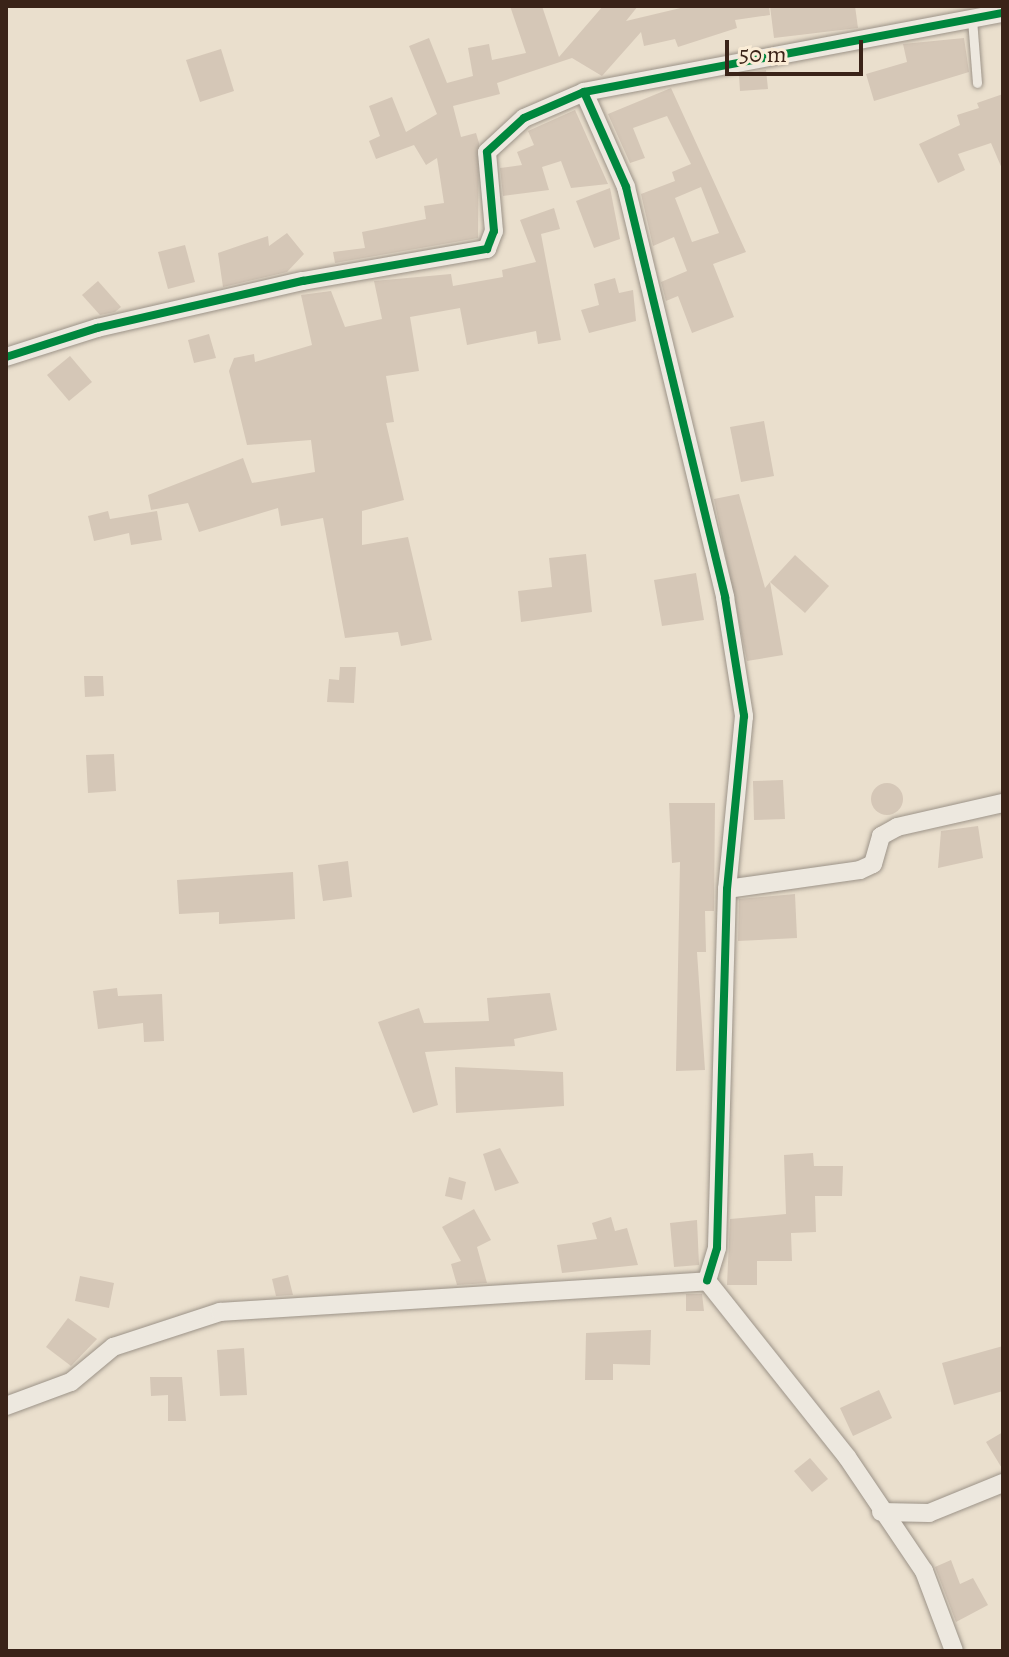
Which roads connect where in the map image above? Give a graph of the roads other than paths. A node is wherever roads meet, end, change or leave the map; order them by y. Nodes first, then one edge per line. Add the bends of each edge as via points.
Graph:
1 (1003, 13) edge
2 (972, 16) junction
3 (977, 83) dead end
4 (584, 92) junction
5 (6, 357) edge
6 (1003, 803) edge
7 (727, 889) junction
8 (707, 1281) junction
9 (6, 1406) edge
10 (1003, 1483) edge
11 (881, 1512) junction
12 (954, 1651) edge

1 - 2 street
2 - 3 lane
2 - 4 street
4 - 5 street via 524,118 487,152 494,231 487,249 303,281 97,328
4 - 7 street via 626,187 725,597 744,716
6 - 7 street via 897,827 881,836 873,864 860,870
7 - 8 street via 717,1248
8 - 9 street via 220,1312 113,1347 71,1382
8 - 11 street via 847,1457
10 - 11 street via 929,1513
11 - 12 street via 924,1571

